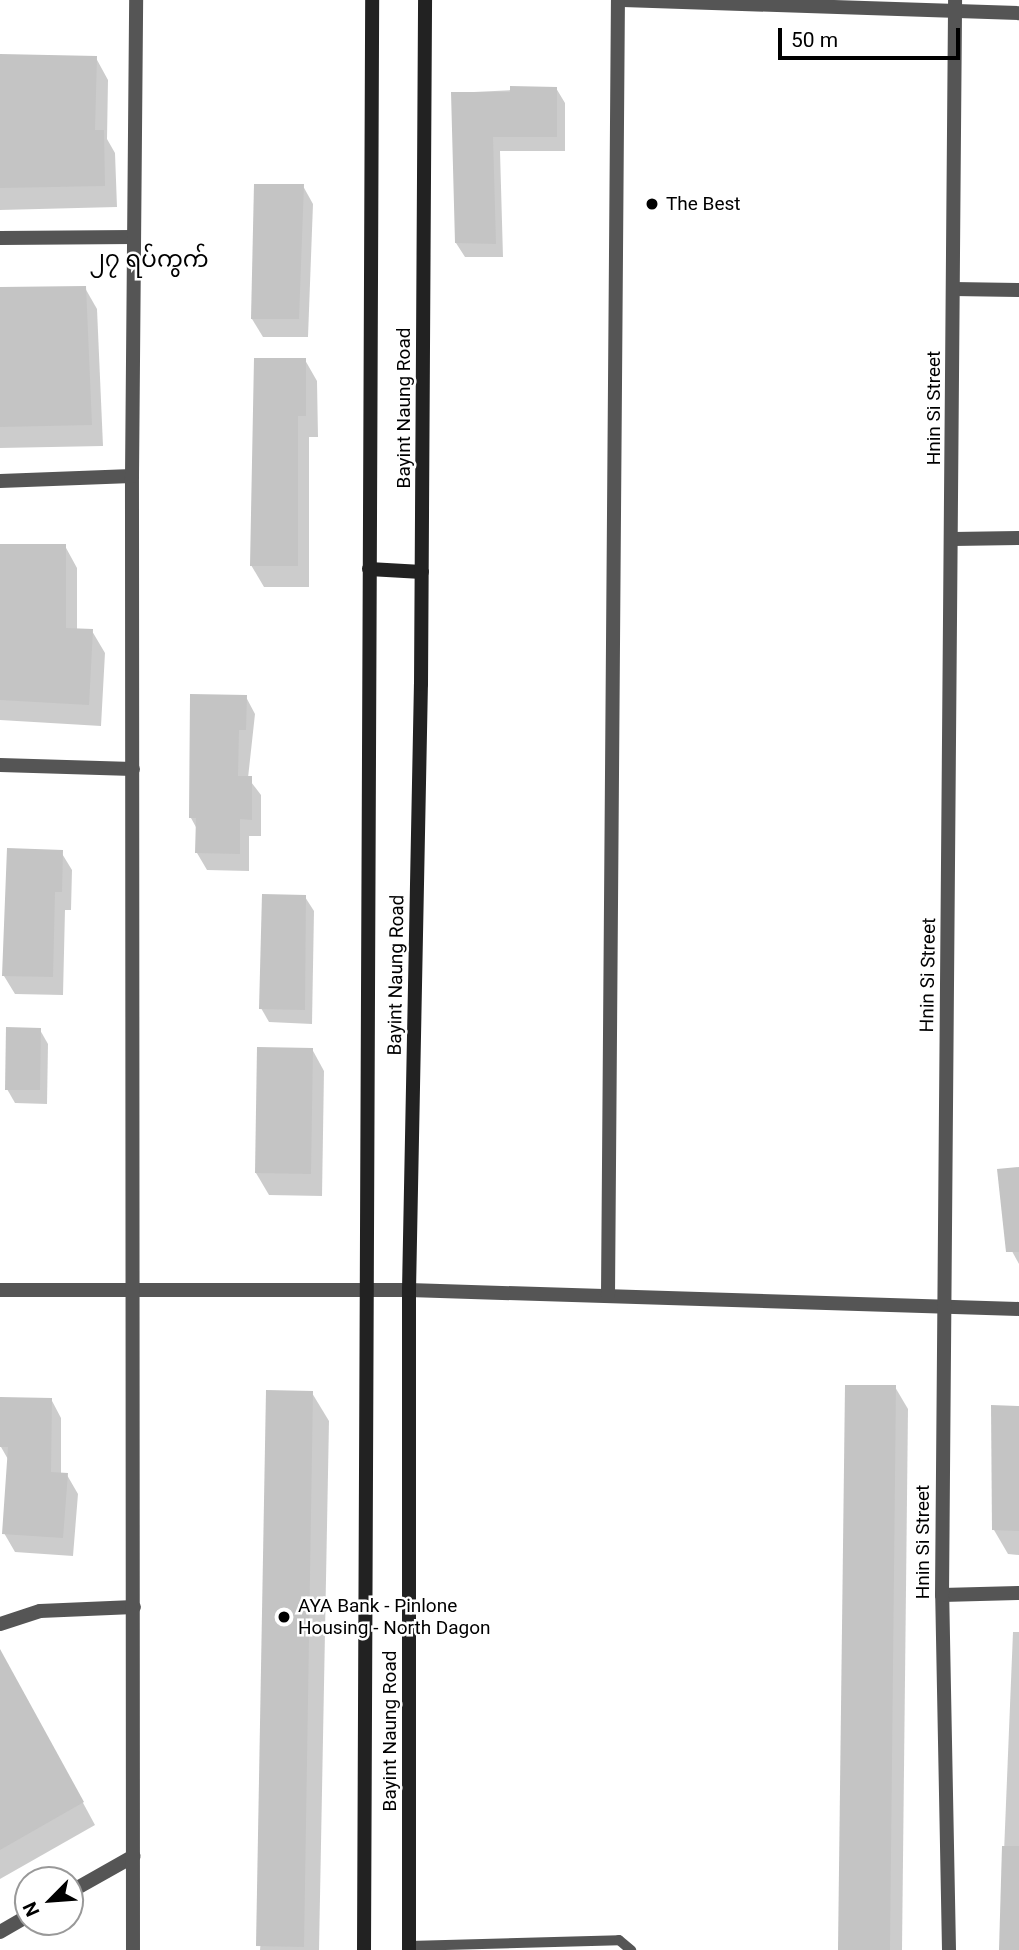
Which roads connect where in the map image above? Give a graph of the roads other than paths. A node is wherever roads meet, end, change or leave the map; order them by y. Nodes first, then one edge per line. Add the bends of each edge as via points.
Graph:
1 (136, 0) edge
2 (372, 0) edge
3 (425, 0) edge
4 (621, 0) edge
5 (955, 6) edge
6 (1019, 13) edge
7 (134, 237) junction
8 (0, 238) edge
9 (953, 289) junction
10 (1019, 290) edge
11 (132, 476) junction
12 (0, 481) edge
13 (953, 538) junction
14 (1019, 538) edge
15 (369, 569) junction
16 (422, 572) junction
17 (0, 765) edge
18 (133, 769) junction
19 (135, 1288) junction
20 (0, 1290) edge
21 (409, 1290) junction
22 (364, 1291) junction
23 (608, 1295) junction
24 (1019, 1309) edge
25 (943, 1310) junction
26 (1019, 1593) edge
27 (942, 1595) junction
28 (134, 1607) junction
29 (0, 1624) edge
30 (134, 1856) junction
31 (84, 1884) edge
32 (409, 1948) edge
33 (133, 1950) edge
34 (364, 1950) edge
35 (631, 1950) edge
36 (949, 1950) edge

1 - 7 street
2 - 15 main road, Bayint Naung Road
3 - 16 main road, Bayint Naung Road
4 - 5 street
4 - 23 street
5 - 6 street
5 - 9 street, Hnin Si Street
7 - 8 street
7 - 11 street
9 - 10 street
9 - 13 street, Hnin Si Street
11 - 12 street
11 - 18 street
13 - 14 street
13 - 25 street, Hnin Si Street
15 - 16 main road
15 - 22 main road, Bayint Naung Road
16 - 21 main road, Bayint Naung Road
17 - 18 street
18 - 19 street
19 - 20 street
19 - 22 street
19 - 28 street
21 - 22 street
21 - 23 street
21 - 32 main road, Bayint Naung Road
22 - 34 main road, Bayint Naung Road
23 - 25 street
24 - 25 street
25 - 27 street, Hnin Si Street
26 - 27 street
27 - 36 street, Hnin Si Street
28 - 29 street via 40,1611
28 - 30 street
30 - 31 street
30 - 33 street
32 - 35 lane via 619,1940

